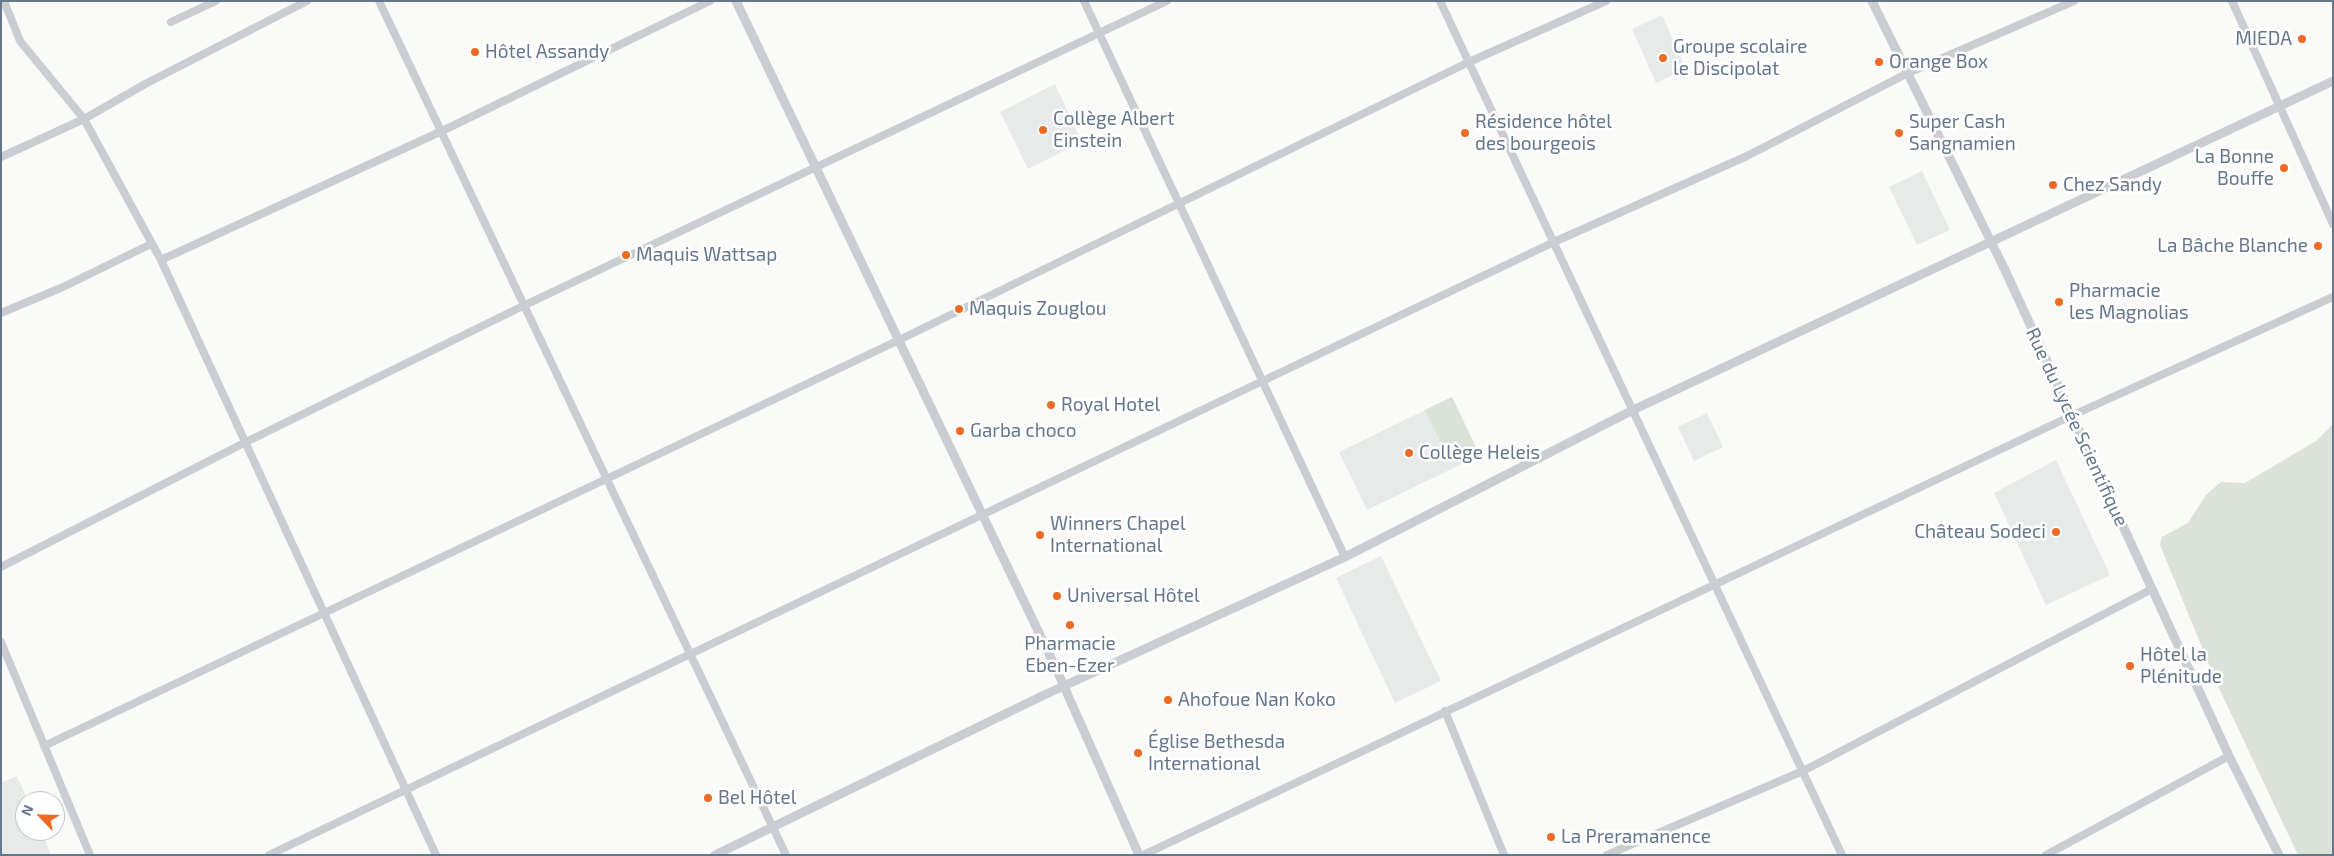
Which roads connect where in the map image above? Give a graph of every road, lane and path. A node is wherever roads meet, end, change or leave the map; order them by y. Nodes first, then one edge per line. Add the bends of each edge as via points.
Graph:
1 (4, 1) edge
2 (216, 1) edge
3 (307, 1) edge
4 (379, 1) edge
5 (710, 1) edge
6 (736, 1) edge
7 (1084, 1) edge
8 (1167, 1) edge
9 (1440, 1) edge
10 (1606, 1) edge
11 (1872, 1) edge
12 (2074, 1) edge
13 (2232, 1) edge
14 (170, 22) dead end
15 (1100, 33) junction
16 (1469, 62) junction
17 (1908, 74) junction
18 (2333, 81) edge
19 (2278, 107) junction
20 (84, 118) junction
21 (442, 131) junction
22 (1, 156) edge
23 (815, 168) junction
24 (1180, 203) junction
25 (2333, 224) edge
26 (1554, 242) junction
27 (1991, 242) junction
28 (151, 244) junction
29 (161, 260) junction
30 (2333, 297) edge
31 (525, 306) junction
32 (1, 313) edge
33 (898, 340) junction
34 (1263, 380) junction
35 (1633, 410) junction
36 (2071, 416) junction
37 (246, 442) junction
38 (606, 479) junction
39 (982, 515) junction
40 (1345, 557) junction
41 (1, 567) edge
42 (1715, 585) junction
43 (2152, 589) junction
44 (325, 612) junction
45 (1, 642) edge
46 (691, 653) junction
47 (1063, 686) junction
48 (1445, 711) junction
49 (44, 746) junction
50 (2230, 756) junction
51 (1803, 771) junction
52 (406, 790) junction
53 (773, 826) junction
54 (90, 855) edge
55 (269, 855) edge
56 (436, 855) edge
57 (715, 855) edge
58 (786, 855) edge
59 (1141, 855) edge
60 (1504, 855) edge
61 (1607, 855) edge
62 (1842, 855) edge
63 (2046, 855) edge
64 (2279, 855) edge

1 - 20 street via 20,41
2 - 14 street
3 - 20 street via 147,82
4 - 21 street
5 - 21 street
6 - 23 street
7 - 15 street
8 - 15 street
9 - 16 street
10 - 16 street
11 - 17 street, Rue du Lycée Scientifique
12 - 17 street
13 - 19 street
15 - 23 street
15 - 24 street
16 - 24 street
16 - 26 street
17 - 26 street via 1747,156
17 - 27 street, Rue du Lycée Scientifique
18 - 19 street
19 - 25 street
19 - 27 street
20 - 22 street
20 - 28 street
21 - 29 street
21 - 31 street
23 - 31 street
23 - 33 street
24 - 33 street
24 - 34 street
26 - 34 street
26 - 35 street
27 - 35 street
27 - 36 street, Rue du Lycée Scientifique
28 - 29 street
28 - 32 street
29 - 37 street
30 - 36 street
31 - 37 street
31 - 38 street
33 - 38 street
33 - 39 street
34 - 39 street
34 - 40 street
35 - 40 street
35 - 42 street
36 - 42 street
36 - 43 street, Rue du Lycée Scientifique
37 - 41 street
37 - 44 street
38 - 44 street
38 - 46 street
39 - 46 street
39 - 47 street
40 - 47 street
42 - 48 street
42 - 51 street
43 - 50 street, Rue du Lycée Scientifique
43 - 51 street
44 - 49 street
44 - 52 street
45 - 49 street
46 - 52 street
46 - 53 street
47 - 53 street
47 - 59 street
48 - 59 street
48 - 60 street
49 - 54 street
50 - 63 street
50 - 64 street, Rue du Lycée Scientifique
51 - 61 street
51 - 62 street
52 - 55 street
52 - 56 street
53 - 57 street
53 - 58 street

